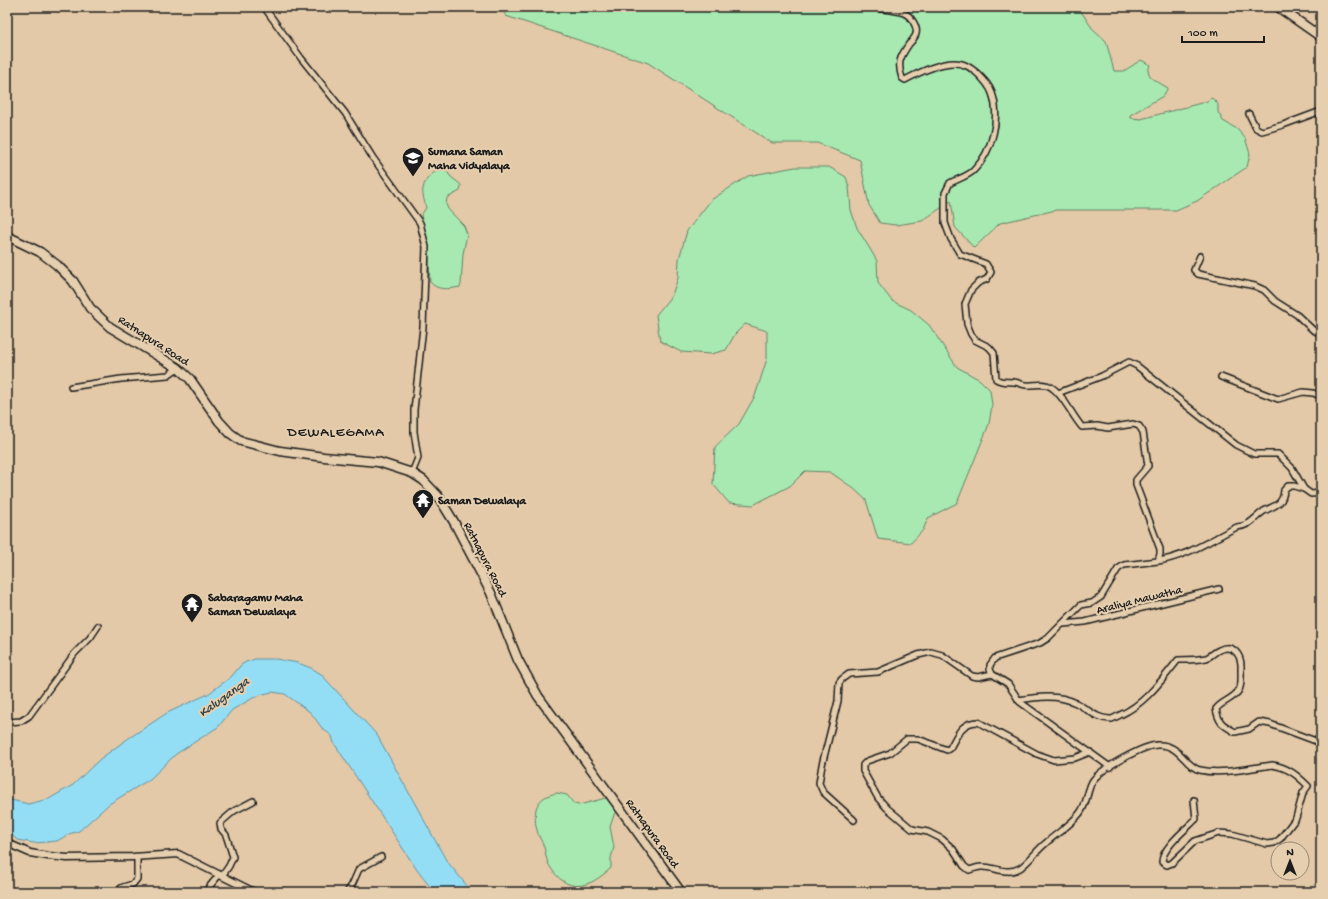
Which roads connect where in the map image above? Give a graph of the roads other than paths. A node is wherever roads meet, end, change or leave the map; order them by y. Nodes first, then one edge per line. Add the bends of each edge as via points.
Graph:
1 (264, 7) edge
2 (871, 7) edge
3 (1278, 7) edge
4 (1321, 37) edge
5 (1321, 111) edge
6 (1249, 114) dead end
7 (7, 236) edge
8 (1200, 256) dead end
9 (1321, 334) edge
10 (178, 368) junction
11 (1222, 377) dead end
12 (71, 387) dead end
13 (1058, 393) junction
14 (1321, 396) edge
15 (412, 473) junction
16 (1304, 489) junction
17 (1321, 493) edge
18 (1158, 561) junction
19 (1219, 589) dead end
20 (1063, 624) junction
21 (98, 626) dead end
22 (992, 674) junction
23 (1018, 700) junction
24 (7, 722) edge
25 (1321, 743) edge
26 (1090, 752) junction
27 (1110, 767) junction
28 (1194, 800) dead end
29 (253, 801) dead end
30 (854, 820) dead end
31 (7, 843) edge
32 (381, 856) dead end
33 (137, 857) junction
34 (220, 875) junction
35 (114, 892) edge
36 (205, 892) edge
37 (254, 892) edge
38 (347, 892) edge
39 (681, 892) edge

1 - 15 street via 345,113 373,158 420,223 426,247 423,327 414,410 418,458
2 - 13 street via 905,14 913,21 916,35 900,60 902,78 905,80 925,70 953,63 965,64 986,82 992,93 995,104 994,128 984,158 973,171 950,183 945,192 945,223 950,239 960,254 986,264 991,272 987,279 971,290 965,304 967,324 975,340 989,347 994,353 996,379 1025,386 1044,384
3 - 4 highway
5 - 6 street via 1262,131 1256,128
7 - 10 highway, Ratnapura Road via 40,252 57,265 73,281 90,308 110,327
8 - 9 street via 1194,270 1198,274 1264,290
10 - 12 street via 168,375
10 - 15 highway, Ratnapura Road via 190,379 219,421 241,441 280,451 378,462
11 - 14 street via 1278,399 1302,392
13 - 16 street via 1102,376 1129,362 1236,446 1254,454 1278,454 1292,468
13 - 18 street via 1082,427 1108,428 1133,424 1139,426 1143,432 1148,466 1136,480 1136,485 1160,549
15 - 39 highway, Ratnapura Road via 423,480 438,496 454,522 491,593 518,660 538,696
16 - 17 street via 1311,494
16 - 18 street via 1288,486 1275,506 1250,524 1237,527 1185,553
18 - 20 street via 1124,565 1118,569 1101,597 1092,603 1081,605
19 - 20 street, Araliya Mawatha via 1098,619
20 - 22 street via 1040,643 995,658 990,665
21 - 24 street via 29,716 21,721
22 - 23 street via 1008,684
22 - 30 street via 972,676 942,655 931,652 878,672 849,674 842,678 819,783 823,792
23 - 25 street via 1036,697 1060,698 1076,703 1096,716 1112,719 1142,702 1178,660 1206,658 1224,648 1232,649 1237,651 1241,665 1240,688 1216,710 1221,723 1235,732 1249,730 1259,722 1270,724
23 - 26 street
26 - 27 street
26 - 27 street via 1075,758 1054,760 1037,754 978,722 971,722 963,726 947,750 918,739 908,739 890,754 867,761 863,765 863,771 878,798 887,808 912,829 928,832 942,839 969,870 982,866 1005,872 1020,868 1071,822 1081,811 1092,780
27 - 28 street via 1144,748 1169,746 1194,768 1200,770 1281,766 1297,775 1308,786 1303,793 1296,818 1274,843 1267,844 1219,832 1195,841 1168,865 1162,862 1162,856 1196,819
29 - 34 street via 220,822 233,857 229,866
31 - 33 street via 30,853 48,856
32 - 38 street via 359,869
33 - 34 street via 178,854
33 - 35 street via 137,879
34 - 36 street
34 - 37 street

